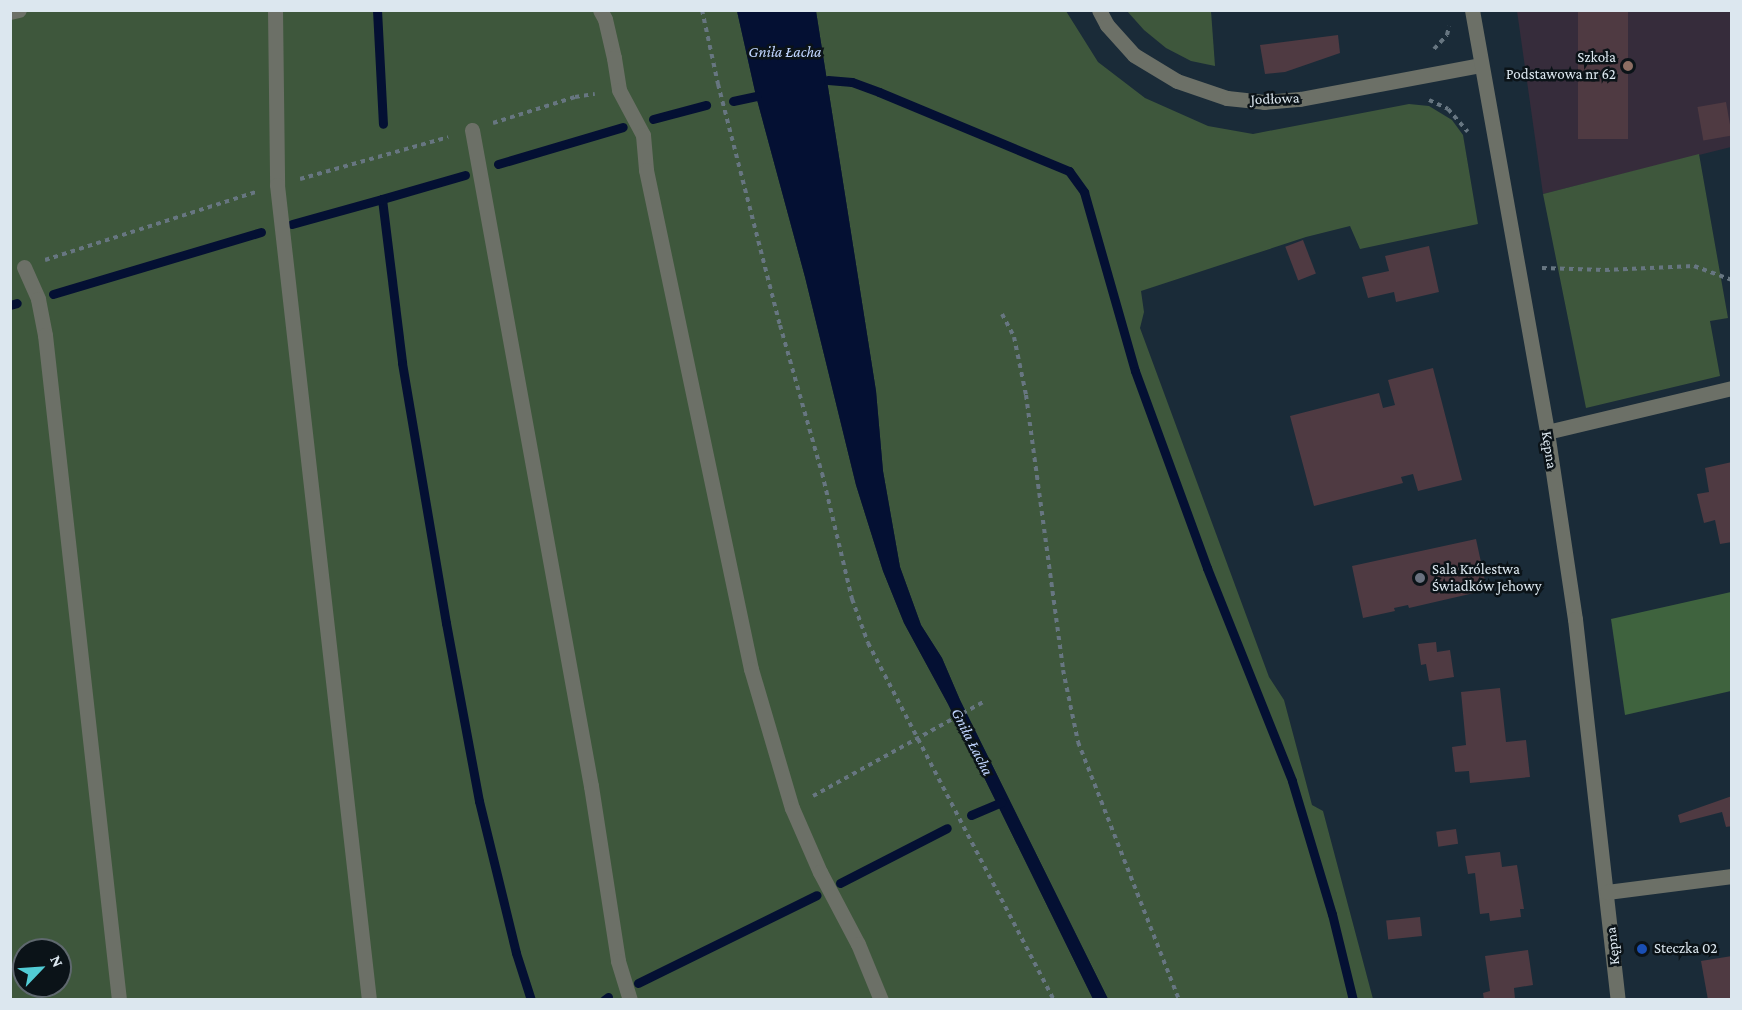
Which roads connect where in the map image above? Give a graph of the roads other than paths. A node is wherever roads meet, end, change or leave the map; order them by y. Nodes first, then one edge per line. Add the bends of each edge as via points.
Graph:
1 (19, 10) edge
2 (275, 10) edge
3 (600, 10) edge
4 (1099, 10) edge
5 (1472, 10) edge
6 (10, 12) edge
7 (1480, 65) junction
8 (472, 130) road end
9 (24, 267) road end
10 (1731, 388) edge
11 (1547, 432) junction
12 (1731, 876) edge
13 (1607, 892) junction
14 (878, 998) edge
15 (119, 999) edge
16 (369, 999) edge
17 (630, 999) edge
18 (1618, 999) edge

1 - 6 street
2 - 16 street via 277,185
3 - 14 street via 619,90 643,135 646,170 751,669 792,808 858,944
4 - 7 street, Jodłowa via 1134,55 1177,81 1227,98 1264,102 1300,99
5 - 7 street, Kępna
7 - 11 street, Kępna
8 - 17 street via 591,786 618,961
9 - 15 street via 38,299 45,335
10 - 11 street
11 - 13 street, Kępna via 1575,619
12 - 13 street
13 - 18 street, Kępna

